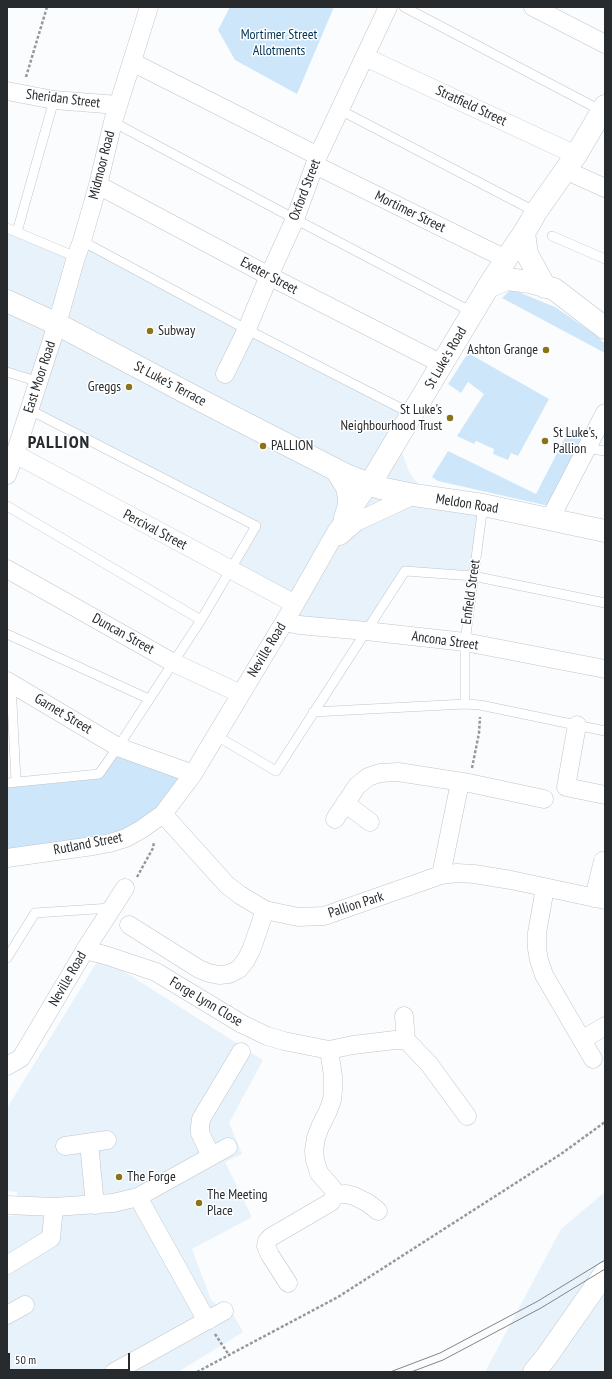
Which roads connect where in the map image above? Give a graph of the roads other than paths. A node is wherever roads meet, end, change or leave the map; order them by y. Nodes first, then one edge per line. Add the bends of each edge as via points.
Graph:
1 (148, 7) edge
2 (388, 7) edge
3 (404, 7) edge
4 (533, 7) edge
5 (605, 44) edge
6 (365, 57) junction
7 (132, 62) junction
8 (14, 93) edge
9 (54, 100) junction
10 (340, 110) junction
11 (603, 113) edge
12 (116, 114) junction
13 (317, 161) junction
14 (571, 163) junction
15 (98, 185) junction
16 (605, 188) edge
17 (536, 212) junction
18 (295, 220) junction
19 (7, 228) edge
20 (17, 232) junction
21 (524, 233) junction
22 (552, 236) dead end
23 (79, 249) junction
24 (506, 259) junction
25 (605, 259) edge
26 (269, 276) junction
27 (488, 287) junction
28 (546, 287) junction
29 (7, 301) edge
30 (472, 312) junction
31 (57, 324) junction
32 (605, 328) edge
33 (247, 329) junction
34 (442, 364) junction
35 (7, 372) edge
36 (225, 374) dead end
37 (39, 382) junction
38 (30, 410) junction
39 (605, 413) edge
40 (412, 414) junction
41 (398, 437) junction
42 (586, 448) junction
43 (605, 451) edge
44 (15, 454) junction
45 (333, 468) junction
46 (7, 476) edge
47 (370, 484) junction
48 (414, 495) junction
49 (483, 505) junction
50 (7, 506) edge
51 (550, 519) junction
52 (342, 523) junction
53 (605, 531) edge
54 (324, 553) junction
55 (7, 569) edge
56 (230, 570) junction
57 (473, 576) junction
58 (605, 603) edge
59 (295, 604) junction
60 (201, 620) junction
61 (285, 622) junction
62 (366, 631) junction
63 (7, 634) edge
64 (465, 642) junction
65 (172, 662) junction
66 (605, 669) edge
67 (9, 682) edge
68 (240, 694) junction
69 (149, 699) junction
70 (465, 704) junction
71 (313, 712) junction
72 (577, 725) junction
73 (605, 731) edge
74 (215, 735) junction
75 (118, 747) junction
76 (193, 774) junction
77 (16, 781) junction
78 (464, 782) junction
79 (7, 783) edge
80 (605, 795) edge
81 (544, 799) dead end
82 (345, 804) junction
83 (158, 818) junction
84 (335, 819) dead end
85 (370, 822) dead end
86 (7, 858) edge
87 (603, 861) dead end
88 (441, 875) junction
89 (125, 888) road end
90 (545, 888) junction
91 (600, 899) edge
92 (111, 908) junction
93 (265, 910) junction
94 (129, 925) dead end
95 (85, 950) junction
96 (7, 958) edge
97 (404, 1016) dead end
98 (605, 1026) edge
99 (406, 1040) junction
100 (582, 1040) junction
101 (329, 1050) junction
102 (241, 1052) dead end
103 (593, 1059) dead end
104 (7, 1066) edge
105 (467, 1116) dead end
106 (107, 1140) dead end
107 (89, 1143) junction
108 (65, 1146) dead end
109 (228, 1147) dead end
110 (211, 1156) junction
111 (335, 1195) junction
112 (138, 1196) junction
113 (7, 1205) edge
114 (95, 1205) junction
115 (54, 1207) junction
116 (378, 1211) dead end
117 (7, 1265) edge
118 (605, 1273) edge
119 (288, 1283) dead end
120 (224, 1311) dead end
121 (207, 1320) junction
122 (541, 1364) edge
123 (114, 1372) edge

1 - 7 street, Midmoor Road
2 - 6 street, Oxford Street
3 - 11 lane
4 - 5 street
6 - 10 street, Oxford Street
6 - 14 street, Stratfield Street
7 - 12 street, Midmoor Road
7 - 13 street, Mortimer Street
8 - 9 street, Sheridan Street
9 - 12 street, Sheridan Street
9 - 20 lane
10 - 13 street, Oxford Street
10 - 17 lane
11 - 14 street, St Luke's Road
12 - 15 street, Midmoor Road
12 - 18 lane
13 - 18 street, Oxford Street
13 - 24 street, Mortimer Street
14 - 16 street, Stratfield Street
14 - 17 street, St Luke's Road
15 - 23 street, Midmoor Road
15 - 26 street, Exeter Street
17 - 21 street, St Luke's Road
18 - 26 street, Oxford Street
18 - 30 lane
19 - 20 lane
20 - 23 lane
21 - 24 street, St Luke's Road
21 - 28 street via 527,254
22 - 25 lane
23 - 31 street, Midmoor Road
23 - 33 lane
24 - 27 street, St Luke's Road
26 - 33 street, Oxford Street
26 - 34 street, Exeter Street
27 - 28 street via 507,280 530,282
27 - 30 street, St Luke's Road
28 - 32 street via 554,289
29 - 31 street, St Luke's Terrace
30 - 34 street, St Luke's Road
31 - 37 street, East Moor Road
31 - 45 street, St Luke's Terrace
33 - 36 street, Oxford Street
33 - 40 lane
34 - 40 street, St Luke's Road
35 - 37 lane
37 - 38 street, East Moor Road
38 - 44 street, East Moor Road
38 - 56 lane via 256,526
39 - 42 street
40 - 41 street, St Luke's Road
41 - 45 street via 368,465 361,468
41 - 47 street, St Luke's Road
41 - 48 street via 391,470 393,476
42 - 43 lane
42 - 51 street
44 - 46 street, East Moor Road
44 - 56 street, Percival Street
45 - 47 street, Meldon Road
45 - 52 street via 345,488 347,498
47 - 48 street, Meldon Road via 393,492
47 - 52 street, Neville Road
48 - 49 street, Meldon Road
48 - 54 street via 356,522
49 - 51 street, Meldon Road
49 - 57 lane, Enfield Street
50 - 60 lane
51 - 53 street, Meldon Road
52 - 54 street, Neville Road
54 - 59 street, Neville Road
55 - 65 street, Duncan Street
56 - 59 street, Percival Street
56 - 60 lane
57 - 58 lane
57 - 62 lane via 405,571
57 - 64 lane, Enfield Street
59 - 61 street, Neville Road
60 - 65 lane
61 - 62 street, Ancona Street
61 - 68 street, Neville Road
62 - 64 street, Ancona Street
62 - 71 lane
63 - 69 lane
64 - 66 street, Ancona Street
64 - 70 lane, Enfield Street
65 - 68 street, Duncan Street
65 - 69 lane
67 - 75 street, Garnet Street
67 - 77 lane
68 - 74 street, Neville Road
69 - 75 lane
70 - 71 lane
70 - 72 lane
71 - 74 lane via 276,771
72 - 73 lane
72 - 80 street via 566,787
74 - 76 street, Neville Road
75 - 76 street, Garnet Street
75 - 77 lane via 99,774
76 - 83 street, Neville Road
77 - 79 lane
78 - 81 street
78 - 82 street via 398,772 380,773 368,777 357,786
78 - 88 street
82 - 84 street
82 - 85 street
83 - 86 street, Rutland Street via 126,838 110,843
83 - 93 street, Pallion Park via 227,885 240,896
87 - 91 street, Pallion Park
88 - 90 street, Pallion Park via 474,874
88 - 93 street, Pallion Park via 324,916 298,917
89 - 92 street, Neville Road
90 - 91 street, Pallion Park
90 - 100 street via 537,933 539,960 544,975
92 - 95 street, Neville Road
92 - 96 lane via 35,912
93 - 94 street via 246,960 239,969 219,976 198,969
95 - 101 street, Forge Lynn Close via 156,972 267,1036
95 - 104 street, Neville Road via 21,1058
97 - 99 street
98 - 100 street
99 - 101 street, Forge Lynn Close
99 - 105 street via 430,1064
100 - 103 street
101 - 111 street via 333,1076 332,1100 320,1127 314,1151 319,1173
102 - 110 street via 201,1119 200,1133
106 - 107 street
107 - 108 street
107 - 114 street
109 - 110 street
110 - 112 street
111 - 116 street via 354,1196
111 - 119 street via 331,1202 267,1241 266,1246 270,1255
112 - 114 street
112 - 121 street
113 - 115 street
114 - 115 street
115 - 117 street via 51,1238
118 - 122 street
120 - 121 street
121 - 123 street

